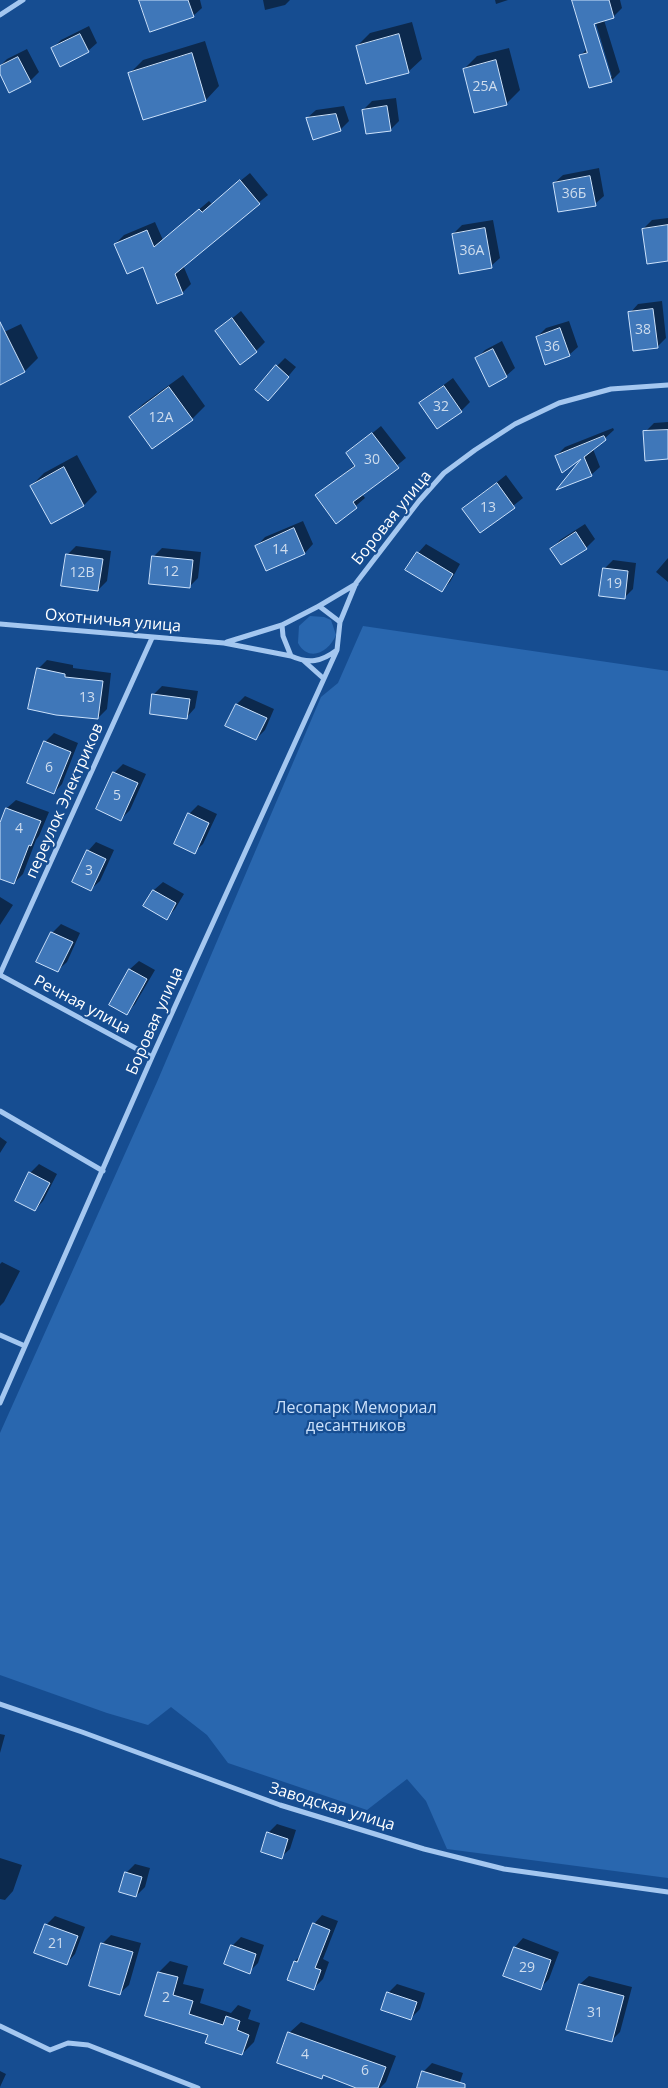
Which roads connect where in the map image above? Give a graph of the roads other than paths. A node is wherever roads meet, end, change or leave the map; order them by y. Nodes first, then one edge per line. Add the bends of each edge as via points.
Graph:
1 (23, 0) edge
2 (0, 15) edge
3 (668, 385) edge
4 (356, 583) junction
5 (319, 606) junction
6 (340, 622) junction
7 (0, 624) edge
8 (282, 625) junction
9 (152, 638) junction
10 (224, 643) junction
11 (337, 650) junction
12 (291, 656) junction
13 (304, 661) junction
14 (323, 678) junction
15 (0, 974) edge
16 (152, 1057) junction
17 (0, 1111) edge
18 (103, 1171) junction
19 (0, 1335) edge
20 (25, 1346) junction
21 (0, 1403) edge
22 (0, 1704) edge
23 (668, 1892) edge
24 (0, 2026) edge
25 (198, 2088) edge

1 - 2 street
3 - 4 street, Боровая улица via 610,389 559,403 515,424 444,473
4 - 5 street, Боровая улица
4 - 6 street, Боровая улица
5 - 6 street
5 - 8 street
6 - 11 street
7 - 9 street, Охотничья улица
8 - 10 street, Охотничья улица
8 - 12 street via 282,636
9 - 10 street, Охотничья улица
9 - 15 street, переулок Электриков
10 - 12 street, Охотничья улица
11 - 13 street via 318,661
11 - 14 street, Боровая улица
12 - 13 street
13 - 14 street
14 - 16 street, Боровая улица
15 - 16 street, Речная улица
16 - 18 street, Боровая улица
17 - 18 street
18 - 20 street, Боровая улица
19 - 20 street
20 - 21 street, Боровая улица
22 - 23 street, Заводская улица via 280,1805 424,1849 504,1869
24 - 25 street via 50,2050 68,2043 88,2045

